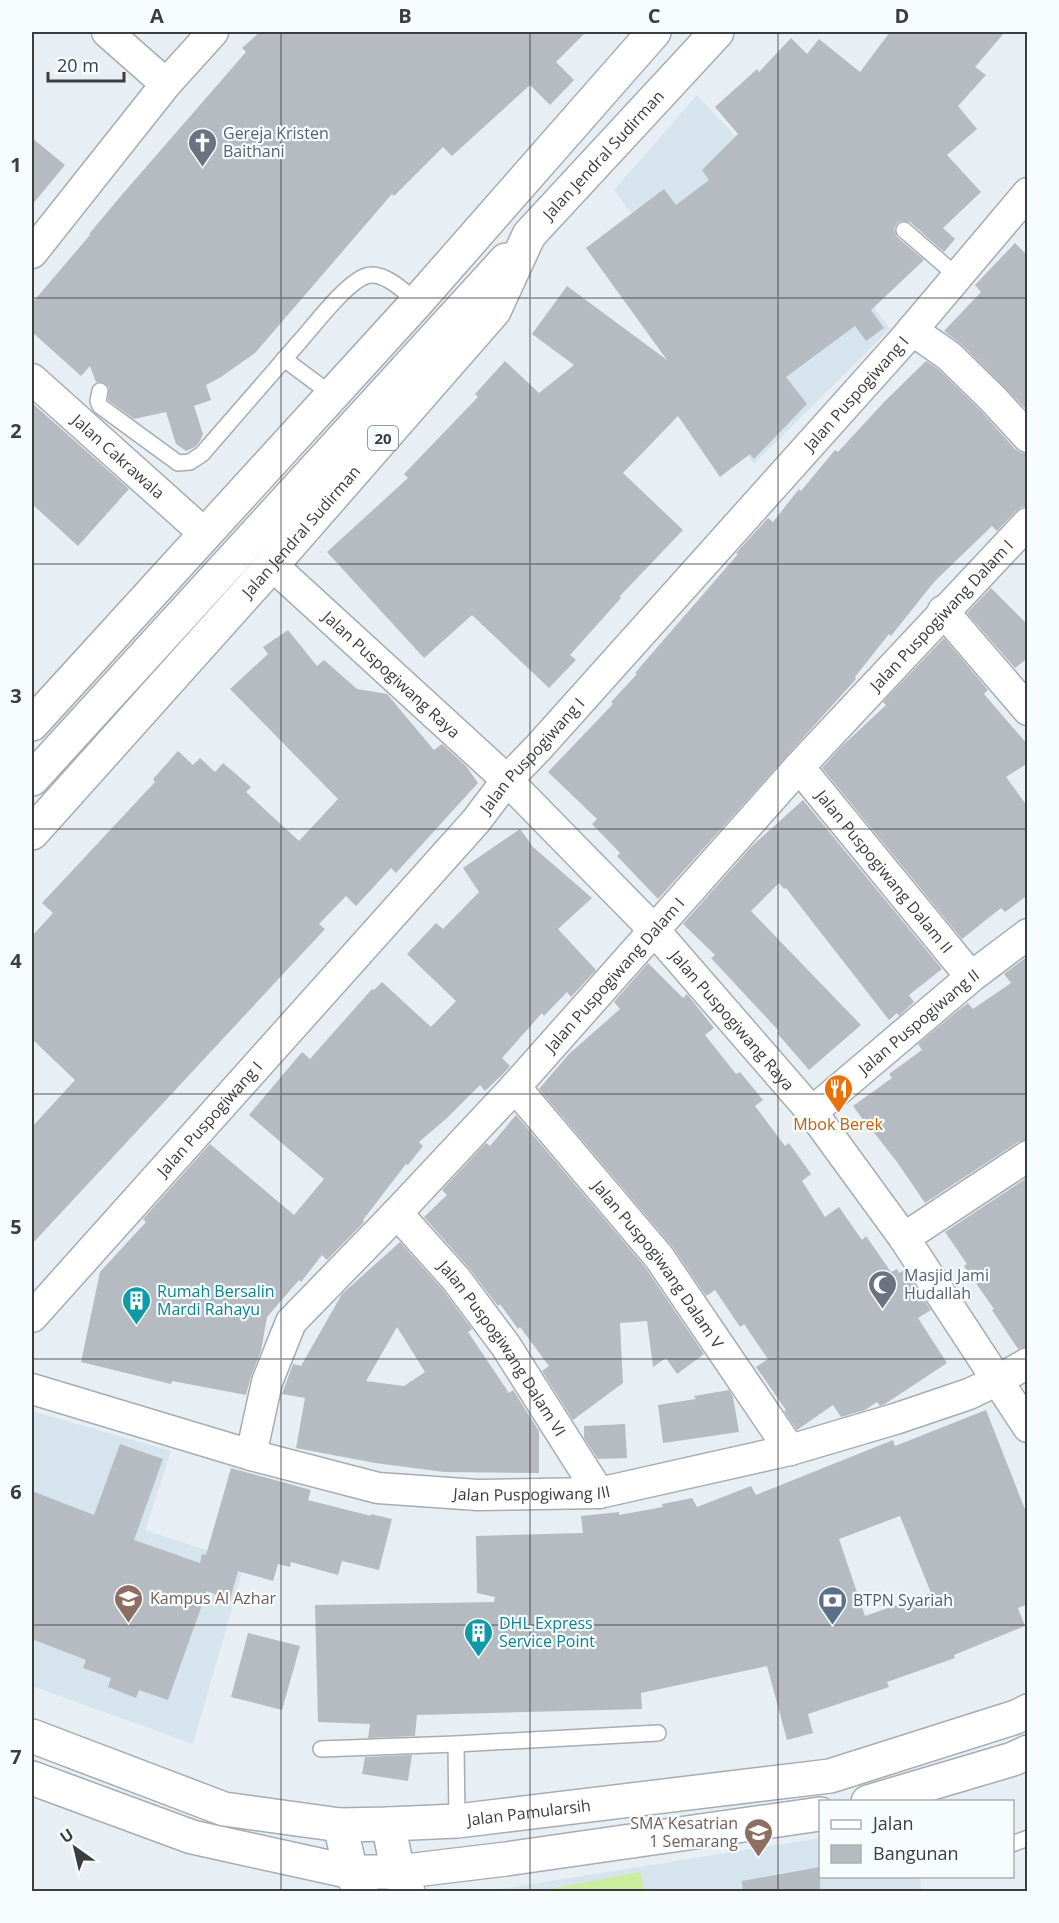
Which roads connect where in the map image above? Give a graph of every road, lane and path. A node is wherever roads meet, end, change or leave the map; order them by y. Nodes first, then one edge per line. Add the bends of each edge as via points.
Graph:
1 (107, 32) edge
2 (213, 32) edge
3 (654, 32) edge
4 (717, 32) edge
5 (166, 84) junction
6 (1028, 193) edge
7 (904, 230) dead end
8 (529, 235) junction
9 (32, 253) edge
10 (957, 276) junction
11 (417, 302) junction
12 (912, 330) junction
13 (284, 359) junction
14 (32, 379) edge
15 (100, 391) dead end
16 (331, 394) junction
17 (1028, 437) edge
18 (1028, 523) edge
19 (205, 534) junction
20 (272, 565) junction
21 (943, 611) junction
22 (1028, 710) edge
23 (32, 723) edge
24 (799, 767) junction
25 (32, 779) edge
26 (507, 780) junction
27 (32, 833) edge
28 (655, 931) junction
29 (1028, 934) edge
30 (971, 976) junction
31 (515, 1087) junction
32 (812, 1112) junction
33 (1028, 1155) edge
34 (397, 1213) junction
35 (904, 1238) junction
36 (32, 1317) edge
37 (1028, 1363) edge
38 (998, 1380) junction
39 (32, 1389) edge
40 (1028, 1427) edge
41 (790, 1450) junction
42 (251, 1455) junction
43 (599, 1493) junction
44 (1028, 1711) edge
45 (658, 1732) dead end
46 (32, 1736) edge
47 (456, 1744) junction
48 (321, 1749) dead end
49 (1028, 1752) edge
50 (32, 1778) edge
51 (915, 1795) edge
52 (881, 1800) edge
53 (819, 1814) edge
54 (458, 1821) junction
55 (388, 1824) junction
56 (340, 1825) junction
57 (356, 1882) edge
58 (403, 1882) edge

1 - 5 street
2 - 5 street
3 - 11 main road
4 - 8 main road, Jalan Jendral Sudirman / 20
5 - 9 street
6 - 10 street, Jalan Puspogiwang I
7 - 10 lane
8 - 20 main road, Jalan Jendral Sudirman / 20 via 494,311
8 - 25 main road, 20
10 - 12 street, Jalan Puspogiwang I
11 - 13 lane via 377,275 367,276 346,290
11 - 16 main road
12 - 17 street via 949,356
12 - 26 street, Jalan Puspogiwang I
13 - 15 lane via 190,462 178,463 100,406
13 - 16 lane
14 - 19 street, Jalan Cakrawala
16 - 19 main road
18 - 21 street, Jalan Puspogiwang Dalam I
19 - 23 main road
20 - 26 street, Jalan Puspogiwang Raya
20 - 27 main road, Jalan Jendral Sudirman / 20
21 - 22 street
21 - 24 street, Jalan Puspogiwang Dalam I
24 - 28 street, Jalan Puspogiwang Dalam I
24 - 30 street, Jalan Puspogiwang Dalam II
26 - 28 street, Jalan Puspogiwang Raya
26 - 36 street, Jalan Puspogiwang I via 476,821
28 - 31 street, Jalan Puspogiwang Dalam I
28 - 32 street, Jalan Puspogiwang Raya
29 - 30 street, Jalan Puspogiwang II
30 - 32 street, Jalan Puspogiwang II
31 - 34 street, Jalan Puspogiwang Dalam I
31 - 41 street, Jalan Puspogiwang Dalam V via 659,1257
32 - 35 street, Jalan Puspogiwang Raya
33 - 35 street
34 - 42 street, Jalan Puspogiwang Dalam I via 291,1322 267,1382
34 - 43 street, Jalan Puspogiwang Dalam VI via 456,1279 506,1346
35 - 38 street, Jalan Puspogiwang Raya
37 - 38 street, Jalan Puspogiwang III
38 - 40 street, Jalan Puspogiwang Raya
38 - 41 street, Jalan Puspogiwang III via 895,1419
39 - 42 street, Jalan Puspogiwang III
41 - 43 street, Jalan Puspogiwang III
42 - 43 street, Jalan Puspogiwang III via 378,1488 478,1496
44 - 54 main road, Jalan Pamularsih via 830,1776
45 - 47 lane
46 - 56 main road, Jalan Pamularsih via 224,1809
47 - 48 lane
47 - 54 lane
49 - 51 main road
50 - 57 main road via 192,1837
51 - 52 main road
53 - 58 main road via 506,1859
54 - 55 main road, Jalan Pamularsih
55 - 56 main road, Jalan Pamularsih
55 - 58 main road
56 - 57 main road
57 - 58 main road

